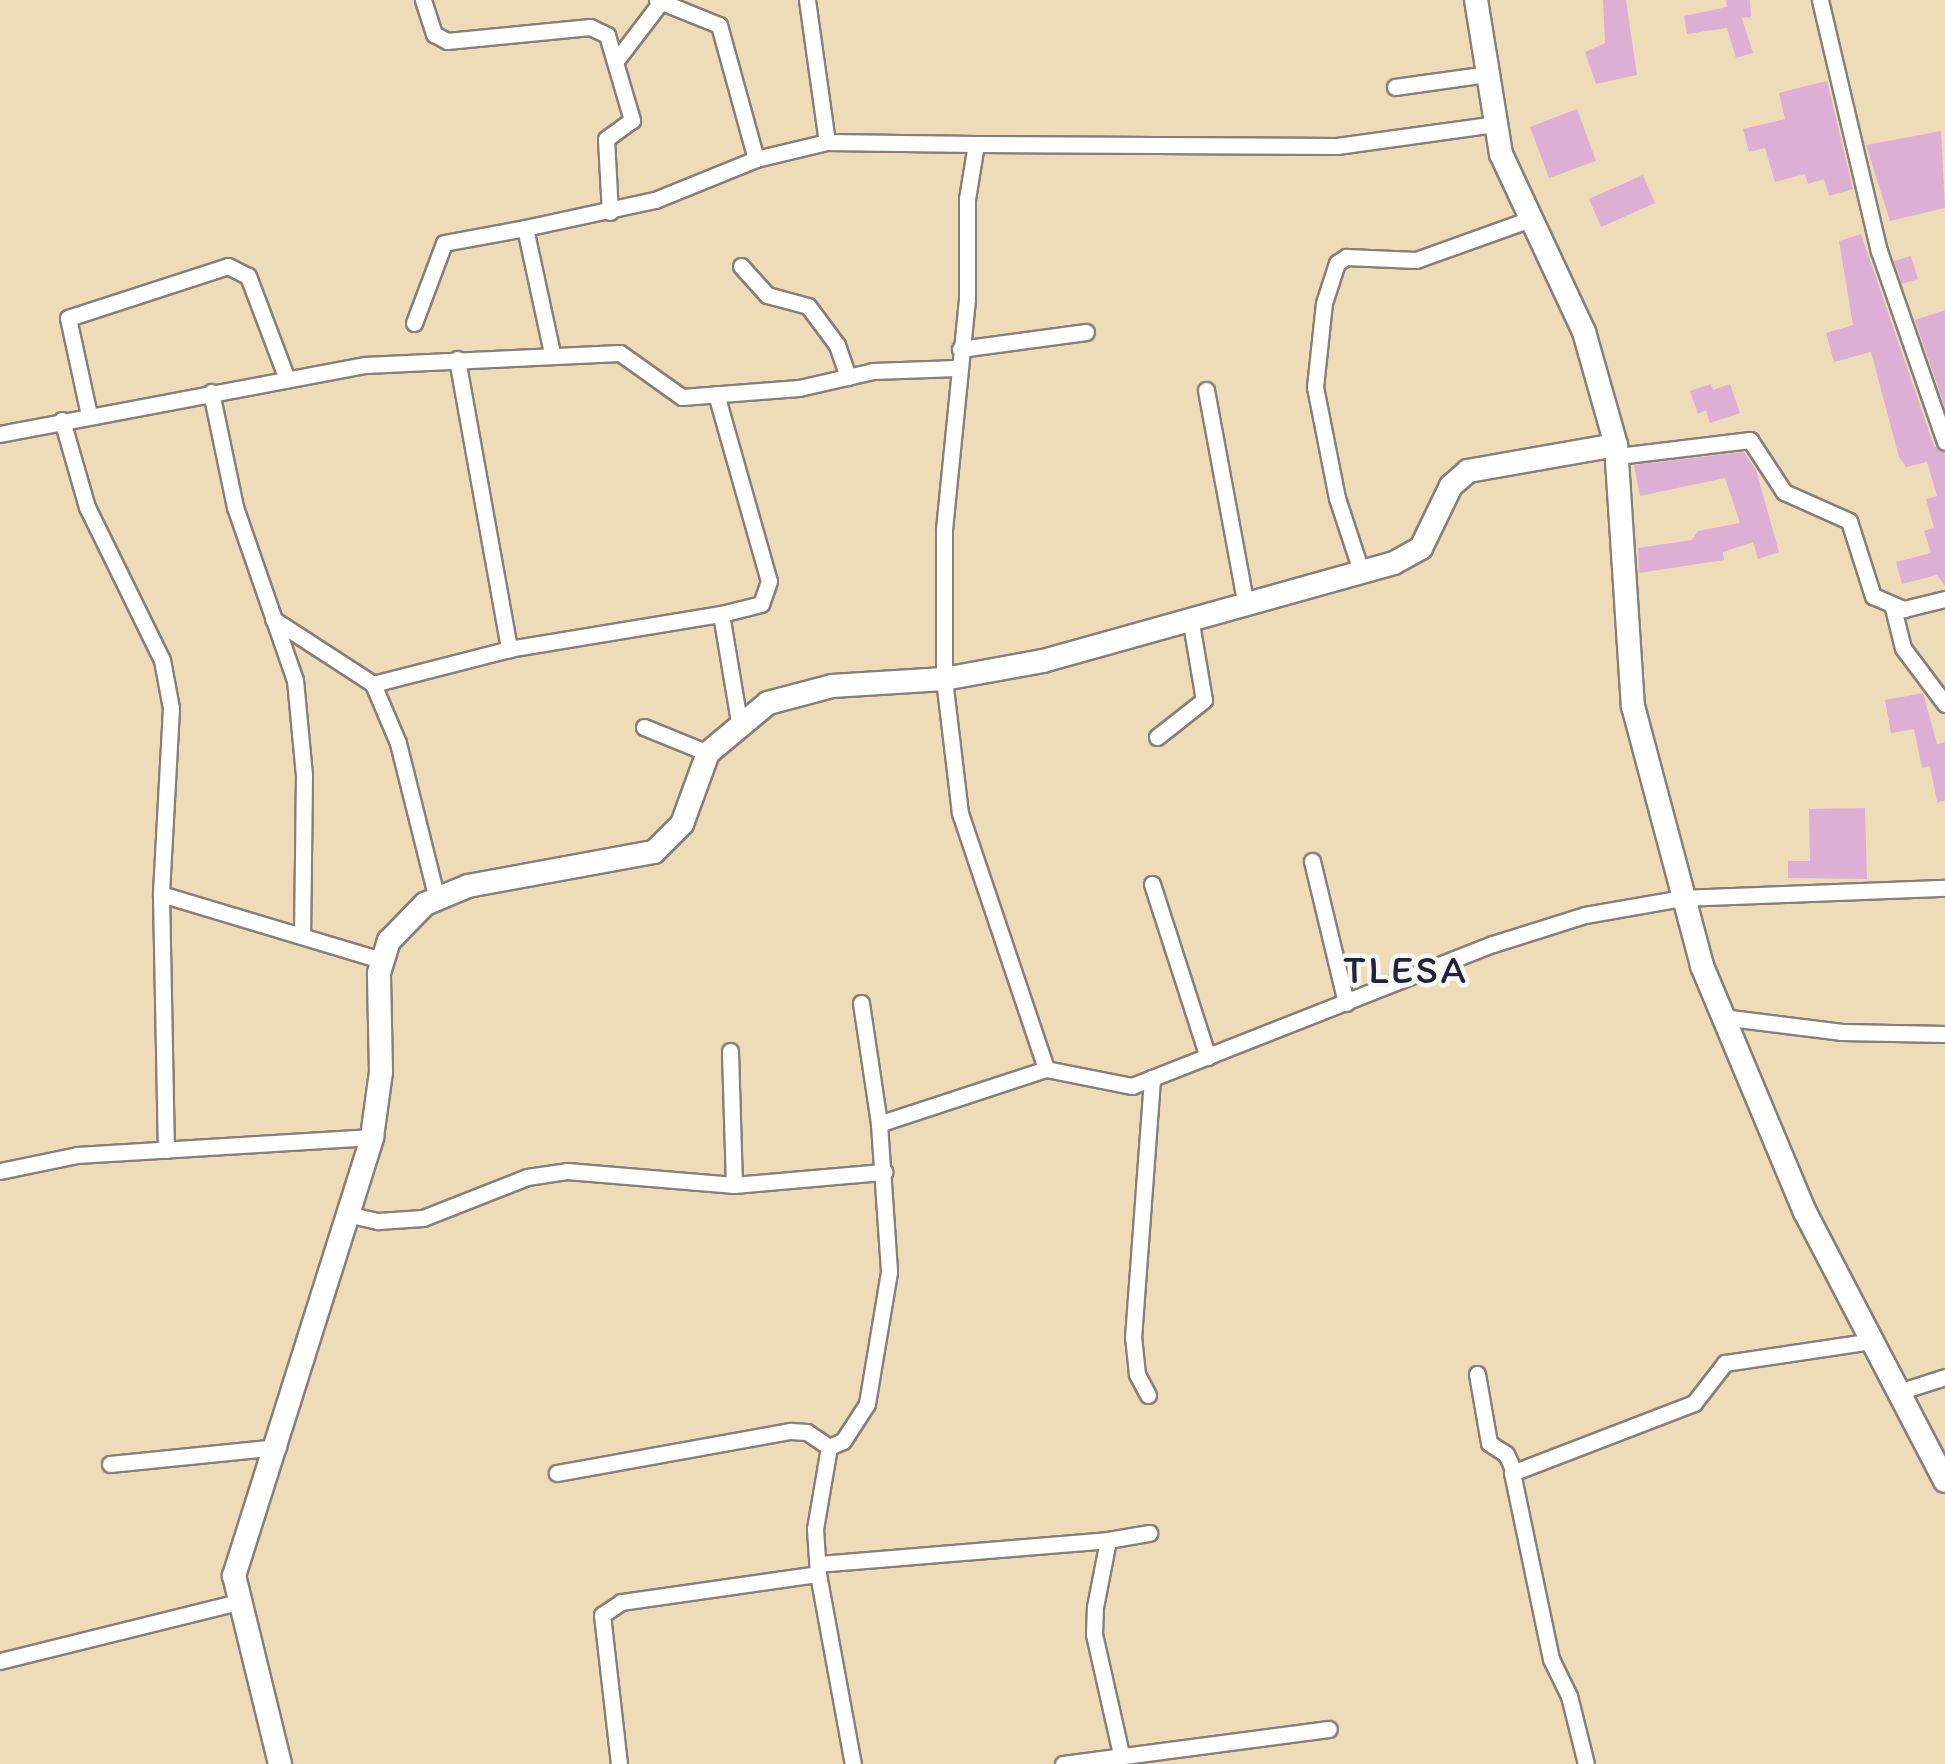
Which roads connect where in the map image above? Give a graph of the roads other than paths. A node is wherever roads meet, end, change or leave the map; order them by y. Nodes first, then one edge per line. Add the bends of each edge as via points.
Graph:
1 (423, 0) edge
2 (808, 0) edge
3 (1476, 0) edge
4 (1820, 0) edge
5 (658, 1) edge
6 (618, 58) junction
7 (1488, 74) junction
8 (1395, 87) dead end
9 (1496, 124) junction
10 (827, 142) junction
11 (976, 144) junction
12 (756, 160) junction
13 (610, 212) junction
14 (1528, 220) junction
15 (525, 228) junction
16 (741, 266) dead end
17 (414, 324) dead end
18 (1086, 332) dead end
19 (960, 349) junction
20 (552, 353) junction
21 (457, 359) junction
22 (957, 368) junction
23 (848, 377) junction
24 (287, 379) junction
25 (1206, 390) dead end
26 (211, 392) junction
27 (716, 394) junction
28 (89, 415) junction
29 (62, 420) junction
30 (0, 434) edge
31 (1945, 442) edge
32 (1617, 450) junction
33 (1362, 571) junction
34 (1945, 599) edge
35 (1246, 601) junction
36 (1893, 608) junction
37 (721, 614) junction
38 (1190, 618) junction
39 (273, 619) junction
40 (509, 648) junction
41 (944, 679) junction
42 (373, 684) junction
43 (1945, 704) edge
44 (739, 722) junction
45 (644, 727) dead end
46 (1157, 738) dead end
47 (708, 753) junction
48 (1312, 862) dead end
49 (1152, 884) dead end
50 (1945, 888) edge
51 (160, 894) junction
52 (1682, 898) junction
53 (437, 899) junction
54 (302, 936) junction
55 (382, 960) junction
56 (862, 1003) dead end
57 (1346, 1003) junction
58 (1722, 1017) junction
59 (1945, 1034) edge
60 (730, 1051) dead end
61 (1208, 1057) junction
62 (1046, 1069) junction
63 (1152, 1078) junction
64 (879, 1124) junction
65 (372, 1137) junction
66 (166, 1150) junction
67 (0, 1171) edge
68 (884, 1172) junction
69 (734, 1185) junction
70 (351, 1215) junction
71 (1872, 1341) junction
72 (1476, 1374) dead end
73 (1945, 1377) edge
74 (1898, 1392) junction
75 (1148, 1394) dead end
76 (278, 1447) junction
77 (829, 1447) junction
78 (110, 1464) dead end
79 (1514, 1471) junction
80 (557, 1474) dead end
81 (1945, 1481) edge
82 (1149, 1533) dead end
83 (1108, 1540) junction
84 (818, 1569) junction
85 (236, 1604) junction
86 (0, 1661) edge
87 (1330, 1729) dead end
88 (1120, 1754) junction
89 (1140, 1757) edge
90 (280, 1764) edge
91 (619, 1764) edge
92 (853, 1764) edge
93 (1063, 1764) edge
94 (1586, 1764) edge

1 - 6 street via 434,34 448,40 590,28 607,35
2 - 10 street
3 - 7 main road
4 - 31 street via 1879,251
5 - 6 street
5 - 12 street via 718,25
6 - 13 street via 632,120 606,139
7 - 8 street
7 - 9 main road
9 - 11 street via 1337,146
9 - 14 main road
10 - 11 street
10 - 12 street
11 - 19 street via 966,198
12 - 13 street
13 - 15 street
14 - 32 main road via 1584,332
14 - 33 street via 1416,260 1346,257 1337,263 1324,303 1315,386 1337,498
15 - 17 street via 444,243
15 - 20 street
16 - 23 street via 759,291 808,306 832,336
18 - 19 street
19 - 22 street
20 - 21 street
20 - 27 street via 620,353 668,391
21 - 24 street
21 - 40 street
22 - 23 street
22 - 41 street via 944,532
23 - 27 street
24 - 26 street
24 - 28 street via 248,276 228,266 68,318
25 - 35 street
26 - 28 street
26 - 39 street via 235,508
27 - 37 street via 769,581 761,604
28 - 29 street
29 - 30 street
29 - 51 street via 87,507 162,660 172,708
32 - 33 main road via 1468,471 1451,486 1415,555
32 - 36 street via 1750,440 1784,492 1849,521 1868,587
32 - 52 main road via 1633,706
33 - 35 main road
34 - 36 street
35 - 38 main road
36 - 43 street via 1903,648
37 - 40 street
37 - 44 street
38 - 41 main road via 1044,661
38 - 46 street via 1204,700
39 - 42 street
39 - 54 street via 296,680 304,775
40 - 42 street
41 - 44 main road via 832,686 768,703
41 - 62 street via 960,814
42 - 53 street via 398,743
44 - 47 main road
45 - 47 street
47 - 53 main road via 682,824 654,852 468,886
48 - 57 street
49 - 61 street
50 - 52 street
51 - 54 street
51 - 66 street
52 - 57 street via 1544,926
52 - 58 main road
53 - 55 main road via 405,922
54 - 55 street
55 - 65 main road via 381,1072
56 - 64 street
57 - 61 street
58 - 59 street via 1842,1032
58 - 71 main road via 1766,1130
60 - 69 street
61 - 63 street
62 - 63 street via 1121,1087
62 - 64 street
63 - 75 street via 1134,1338 1137,1374
64 - 68 street
65 - 66 street
65 - 70 main road
66 - 67 street via 76,1155
68 - 69 street
68 - 77 street via 889,1272 867,1404 843,1441
69 - 70 street via 567,1171 527,1177 423,1218
70 - 76 main road
71 - 74 main road
71 - 79 street via 1725,1363 1694,1404
72 - 79 street via 1489,1443 1506,1454
73 - 74 street
74 - 81 main road
76 - 78 street
76 - 85 main road via 236,1559
77 - 80 street via 807,1432 790,1431
77 - 84 street via 815,1528
79 - 94 street via 1551,1659
82 - 83 street
83 - 84 street
83 - 88 street via 1094,1634
84 - 91 street via 621,1602 602,1615
84 - 92 street
85 - 86 street
85 - 90 main road
87 - 89 street
88 - 89 street
88 - 93 street

